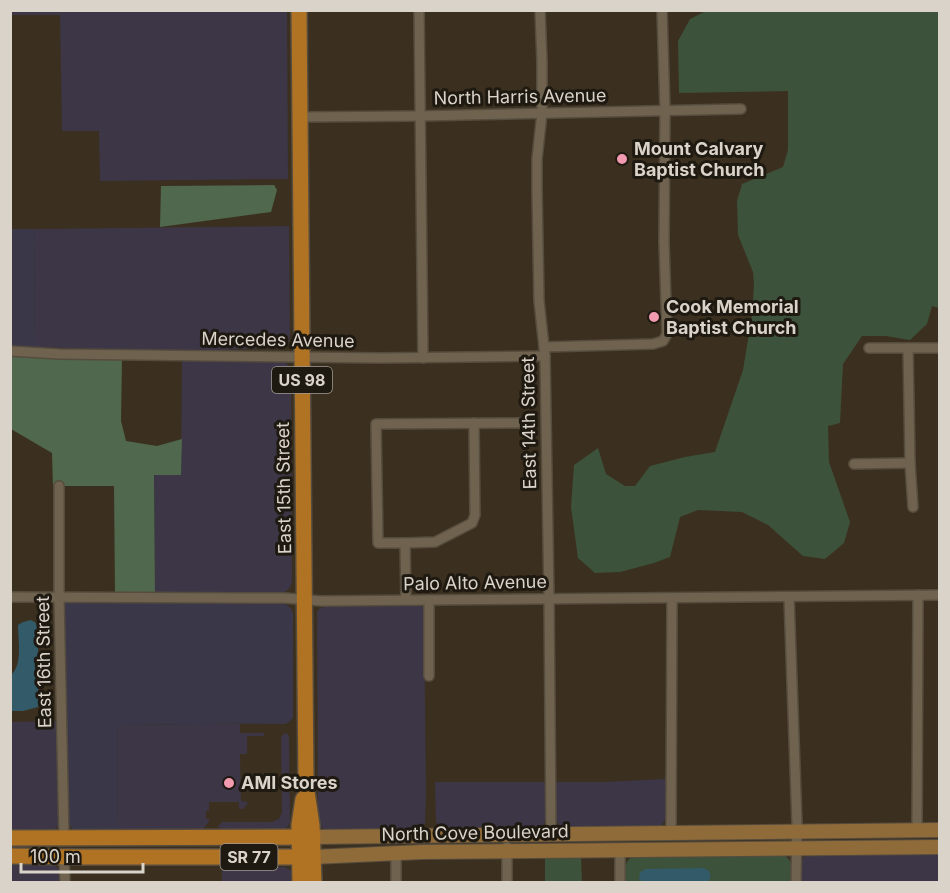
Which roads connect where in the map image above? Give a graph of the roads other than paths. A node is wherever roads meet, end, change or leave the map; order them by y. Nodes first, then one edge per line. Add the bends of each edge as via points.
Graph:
1 (298, 10) edge
2 (419, 10) edge
3 (540, 10) edge
4 (662, 10) edge
5 (741, 109) dead end
6 (665, 110) junction
7 (542, 113) junction
8 (420, 116) junction
9 (300, 117) junction
10 (869, 348) dead end
11 (908, 348) junction
12 (939, 348) edge
13 (10, 351) edge
14 (545, 351) junction
15 (302, 356) junction
16 (423, 358) junction
17 (474, 423) junction
18 (525, 423) dead end
19 (910, 463) junction
20 (854, 464) dead end
21 (59, 486) dead end
22 (912, 507) dead end
23 (405, 543) junction
24 (918, 595) junction
25 (939, 595) edge
26 (10, 597) edge
27 (59, 597) junction
28 (789, 597) junction
29 (549, 598) junction
30 (672, 598) junction
31 (304, 600) junction
32 (406, 600) junction
33 (429, 600) junction
34 (429, 676) dead end
35 (917, 830) junction
36 (939, 830) edge
37 (796, 831) junction
38 (671, 833) junction
39 (551, 834) junction
40 (306, 837) junction
41 (10, 838) edge
42 (64, 838) junction
43 (939, 847) edge
44 (507, 848) junction
45 (796, 848) junction
46 (620, 850) junction
47 (396, 854) junction
48 (10, 856) edge
49 (64, 857) junction
50 (306, 857) junction
51 (65, 882) edge
52 (300, 882) edge
53 (314, 882) edge
54 (396, 882) edge
55 (507, 882) edge
56 (620, 882) edge
57 (796, 882) edge

1 - 9 main road, East 15th Street / US 98
2 - 8 street
3 - 7 street, East 14th Street
4 - 6 street
5 - 6 street, North Harris Avenue
6 - 7 street, North Harris Avenue
6 - 14 street, Mercedes Avenue via 667,334 663,341 653,344
7 - 8 street, North Harris Avenue
7 - 14 street, East 14th Street via 537,190 539,301
8 - 9 street, North Harris Avenue
8 - 16 street
9 - 15 main road, East 15th Street / US 98
10 - 11 street
11 - 12 street
11 - 19 street
13 - 15 street, Mercedes Avenue
14 - 16 street, Mercedes Avenue
14 - 29 street, East 14th Street
15 - 16 street, Mercedes Avenue
15 - 31 main road, East 15th Street / US 98
17 - 18 street
17 - 23 street via 472,524 435,542
17 - 23 street via 376,424 378,543
19 - 20 street
19 - 22 street
21 - 27 street, East 16th Street
23 - 32 street
24 - 25 street, Palo Alto Avenue
24 - 28 street, Palo Alto Avenue
24 - 35 street
26 - 27 street, Palo Alto Avenue
27 - 31 street, Palo Alto Avenue
27 - 42 street, East 16th Street
28 - 30 street, Palo Alto Avenue
28 - 37 street
29 - 30 street, Palo Alto Avenue
29 - 33 street, Palo Alto Avenue
29 - 39 street, East 14th Street
30 - 38 street
31 - 32 street, Palo Alto Avenue
31 - 40 main road, East 15th Street / US 98 via 306,785 299,825
32 - 33 street, Palo Alto Avenue
33 - 34 street
35 - 36 main road, North Cove Boulevard / SR 77
35 - 37 main road, North Cove Boulevard / SR 77
37 - 38 main road, North Cove Boulevard / SR 77
37 - 45 street
38 - 39 main road, North Cove Boulevard / SR 77
39 - 40 main road, North Cove Boulevard / SR 77
39 - 44 main road via 546,841
40 - 42 main road, North Cove Boulevard / SR 77
40 - 50 main road, East 15th Street / US 98
41 - 42 main road, North Cove Boulevard / SR 77
43 - 45 main road, North Cove Boulevard
44 - 46 main road, North Cove Boulevard
44 - 47 main road, North Cove Boulevard / SR 77
44 - 55 street
45 - 46 main road, North Cove Boulevard
45 - 57 street
46 - 56 street
47 - 50 main road, North Cove Boulevard / SR 77
47 - 54 street
48 - 49 main road, North Cove Boulevard / SR 77
49 - 50 main road, North Cove Boulevard / SR 77
49 - 51 street
50 - 52 main road, East 15th Street / US 98
50 - 53 main road, East 15th Street / US 98

